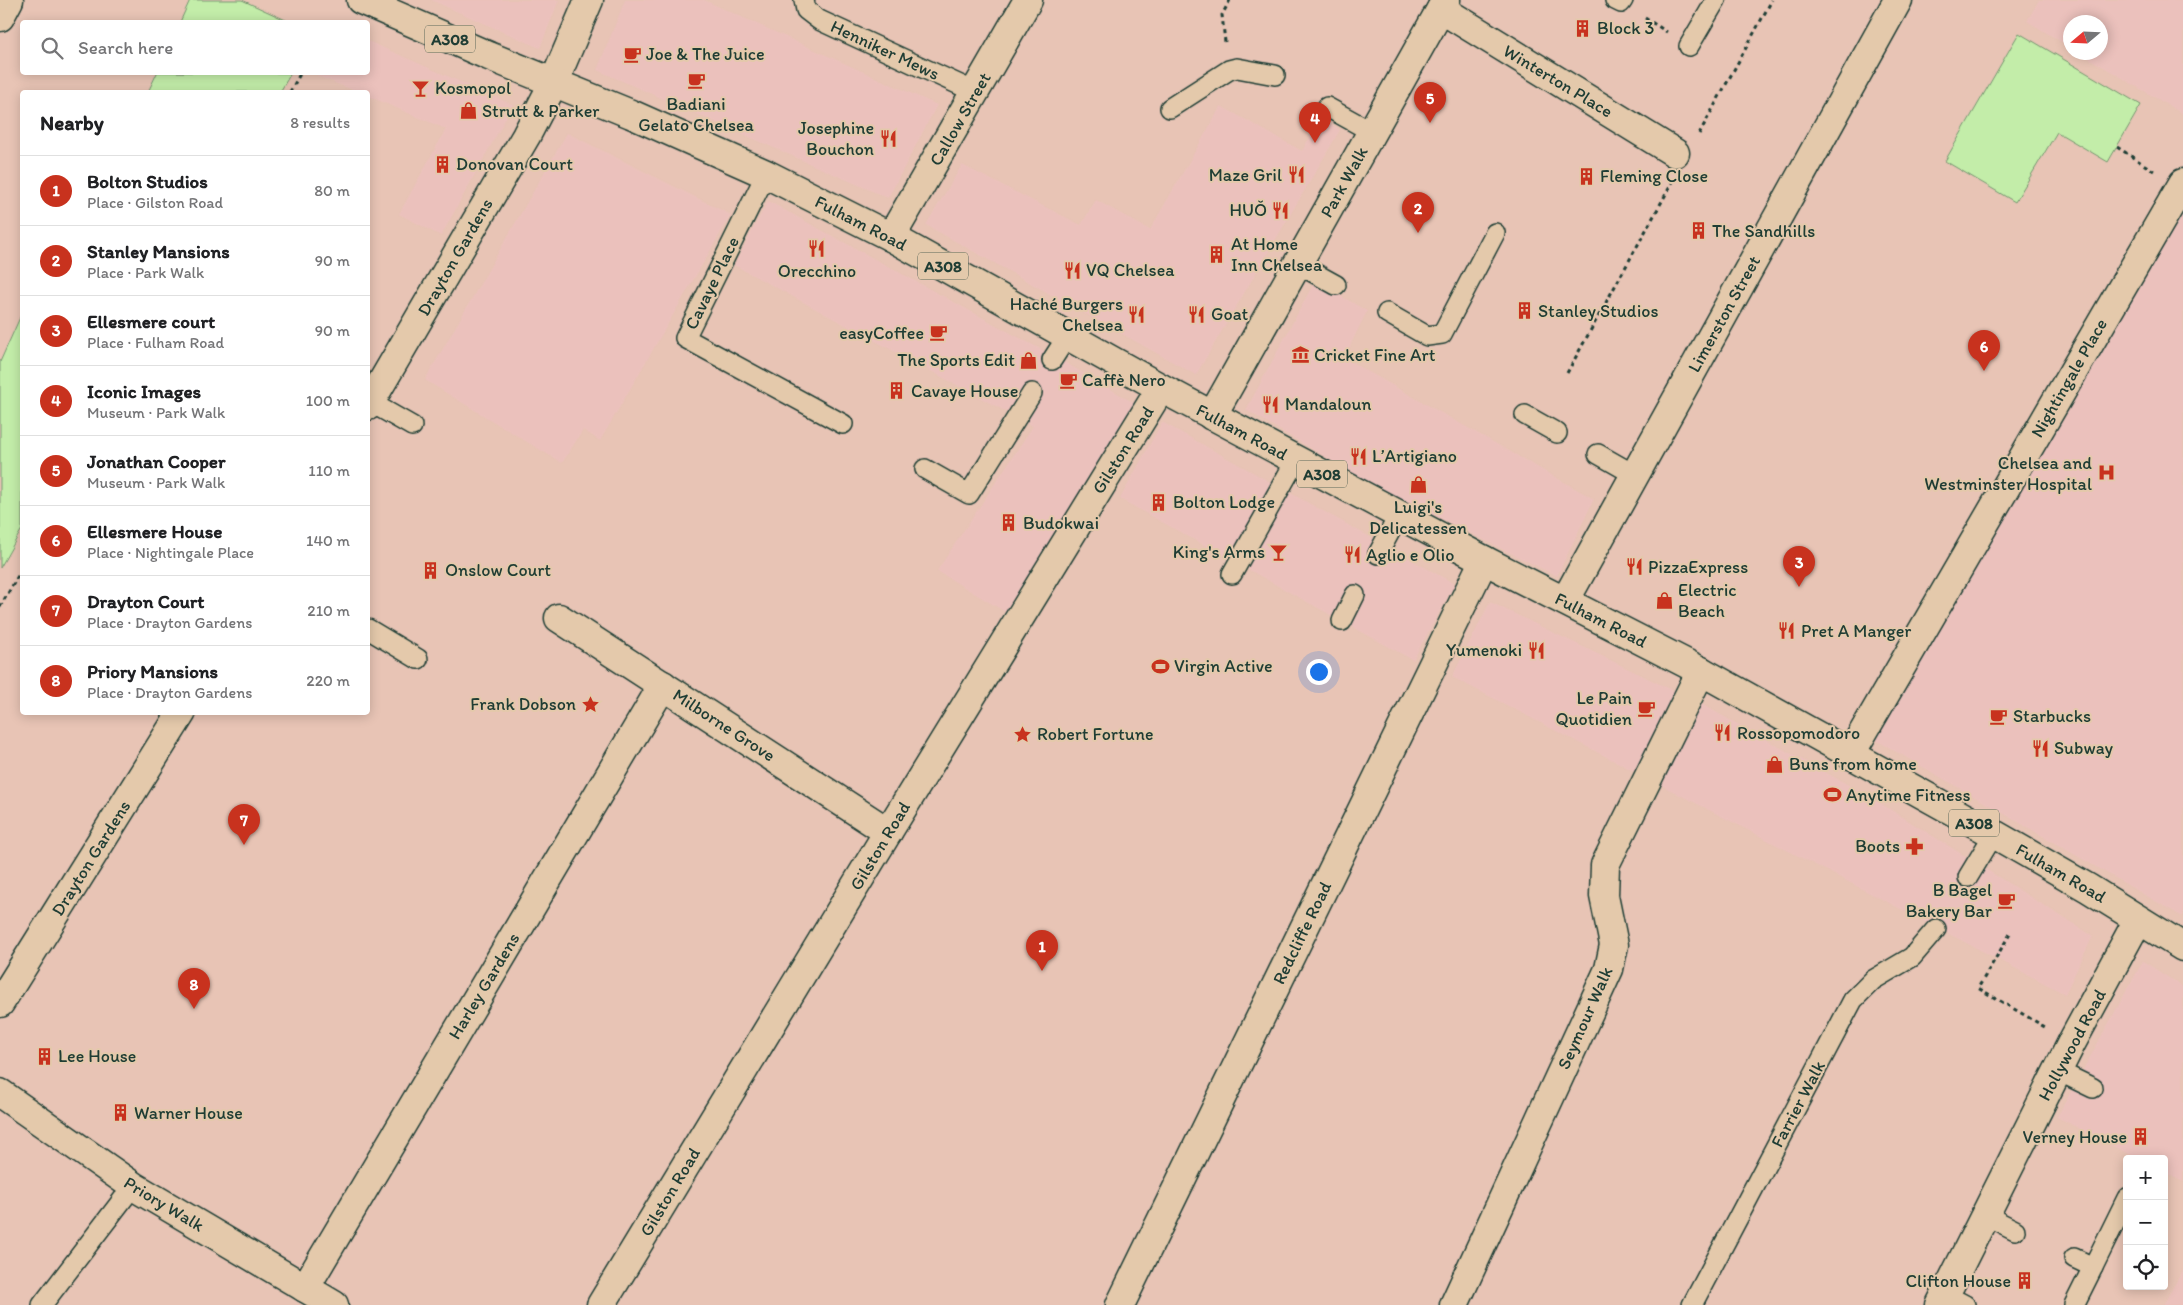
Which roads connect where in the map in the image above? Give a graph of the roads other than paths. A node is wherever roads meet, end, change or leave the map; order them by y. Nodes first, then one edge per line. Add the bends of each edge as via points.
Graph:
1 (9, 0) edge
2 (360, 0) edge
3 (589, 0) edge
4 (804, 0) edge
5 (1028, 0) edge
6 (1716, 0) edge
7 (1898, 0) edge
8 (1444, 5) edge
9 (0, 17) edge
10 (1689, 46) road end
11 (1275, 75) dead end
12 (554, 82) junction
13 (975, 92) junction
14 (1327, 106) dead end
15 (1170, 108) dead end
16 (1372, 132) junction
17 (1675, 153) dead end
18 (766, 174) junction
19 (2183, 183) edge
20 (1495, 234) dead end
21 (891, 237) junction
22 (1298, 264) junction
23 (1336, 285) dead end
24 (1387, 313) dead end
25 (1068, 335) junction
26 (1052, 360) dead end
27 (1161, 388) junction
28 (1032, 393) dead end
29 (370, 402) edge
30 (370, 405) edge
31 (1212, 416) junction
32 (1525, 416) dead end
33 (843, 424) dead end
34 (412, 426) dead end
35 (1557, 433) dead end
36 (1598, 454) dead end
37 (1296, 460) junction
38 (925, 469) dead end
39 (1635, 475) junction
40 (1399, 515) junction
41 (1378, 554) dead end
42 (1484, 560) junction
43 (1232, 574) dead end
44 (1355, 595) dead end
45 (1565, 601) junction
46 (559, 618) dead end
47 (1342, 621) dead end
48 (370, 630) edge
49 (418, 659) dead end
50 (1701, 671) junction
51 (663, 685) junction
52 (180, 715) edge
53 (1850, 755) junction
54 (888, 832) junction
55 (1994, 834) junction
56 (1968, 877) dead end
57 (2138, 920) junction
58 (1936, 929) dead end
59 (2183, 948) edge
60 (0, 1003) edge
61 (2058, 1071) junction
62 (2092, 1088) dead end
63 (0, 1093) edge
64 (133, 1186) junction
65 (2126, 1200) edge
66 (1985, 1214) junction
67 (2015, 1230) dead end
68 (2074, 1258) dead end
69 (2092, 1267) junction
70 (306, 1288) junction
71 (1950, 1302) edge
72 (42, 1305) edge
73 (334, 1305) edge
74 (601, 1305) edge
75 (1120, 1305) edge
76 (1454, 1305) edge
77 (1692, 1305) edge
78 (2074, 1305) edge

1 - 9 street
2 - 12 street, Fulham Road / A308
3 - 12 street, Drayton Gardens
4 - 13 lane, Henniker Mews via 806,10 819,20
5 - 13 street, Callow Street
6 - 10 lane
7 - 39 street, Limerston Street
8 - 16 street, Park Walk
8 - 17 street, Winterton Place
11 - 15 lane via 1237,68 1229,70
12 - 18 street, Fulham Road / A308
12 - 29 street, Drayton Gardens via 526,136
13 - 21 street, Callow Street
14 - 16 lane
16 - 22 street, Park Walk
18 - 21 street, Fulham Road / A308
18 - 33 lane, Cavaye Place via 685,338
19 - 53 street, Nightingale Place
20 - 24 lane via 1442,334 1427,336
21 - 25 street, Fulham Road / A308
22 - 23 lane
22 - 31 street, Park Walk
25 - 26 lane
25 - 27 street, Fulham Road / A308
27 - 31 street, Fulham Road / A308
27 - 54 street, Gilston Road
28 - 38 lane via 969,494
30 - 34 lane
31 - 37 street, Fulham Road / A308
32 - 35 lane
36 - 39 lane
37 - 40 street, Fulham Road / A308
37 - 43 lane
39 - 45 street, Limerston Street
40 - 41 lane
40 - 42 street, Fulham Road / A308
42 - 45 street, Fulham Road / A308
42 - 75 street, Redcliffe Road
44 - 47 lane
45 - 50 street, Fulham Road / A308
46 - 51 street, Milborne Grove
48 - 49 lane
50 - 53 street, Fulham Road / A308
50 - 76 street, Seymour Walk via 1605,865 1604,896 1614,944 1609,968
51 - 54 street, Milborne Grove
51 - 70 street, Harley Gardens
52 - 60 street, Drayton Gardens
53 - 55 street, Fulham Road / A308
54 - 74 street, Gilston Road
55 - 56 lane
55 - 57 street, Fulham Road / A308
57 - 59 street, Fulham Road / A308
57 - 61 street, Hollywood Road
58 - 77 lane, Farrier Walk via 1912,958 1873,980 1853,1000
61 - 62 lane
61 - 66 street, Hollywood Road
63 - 64 street, Priory Walk
64 - 70 street, Priory Walk
64 - 72 lane
65 - 69 lane
66 - 67 lane
66 - 71 street, Hollywood Road
68 - 69 lane
69 - 78 lane
70 - 73 street, Priory Walk

